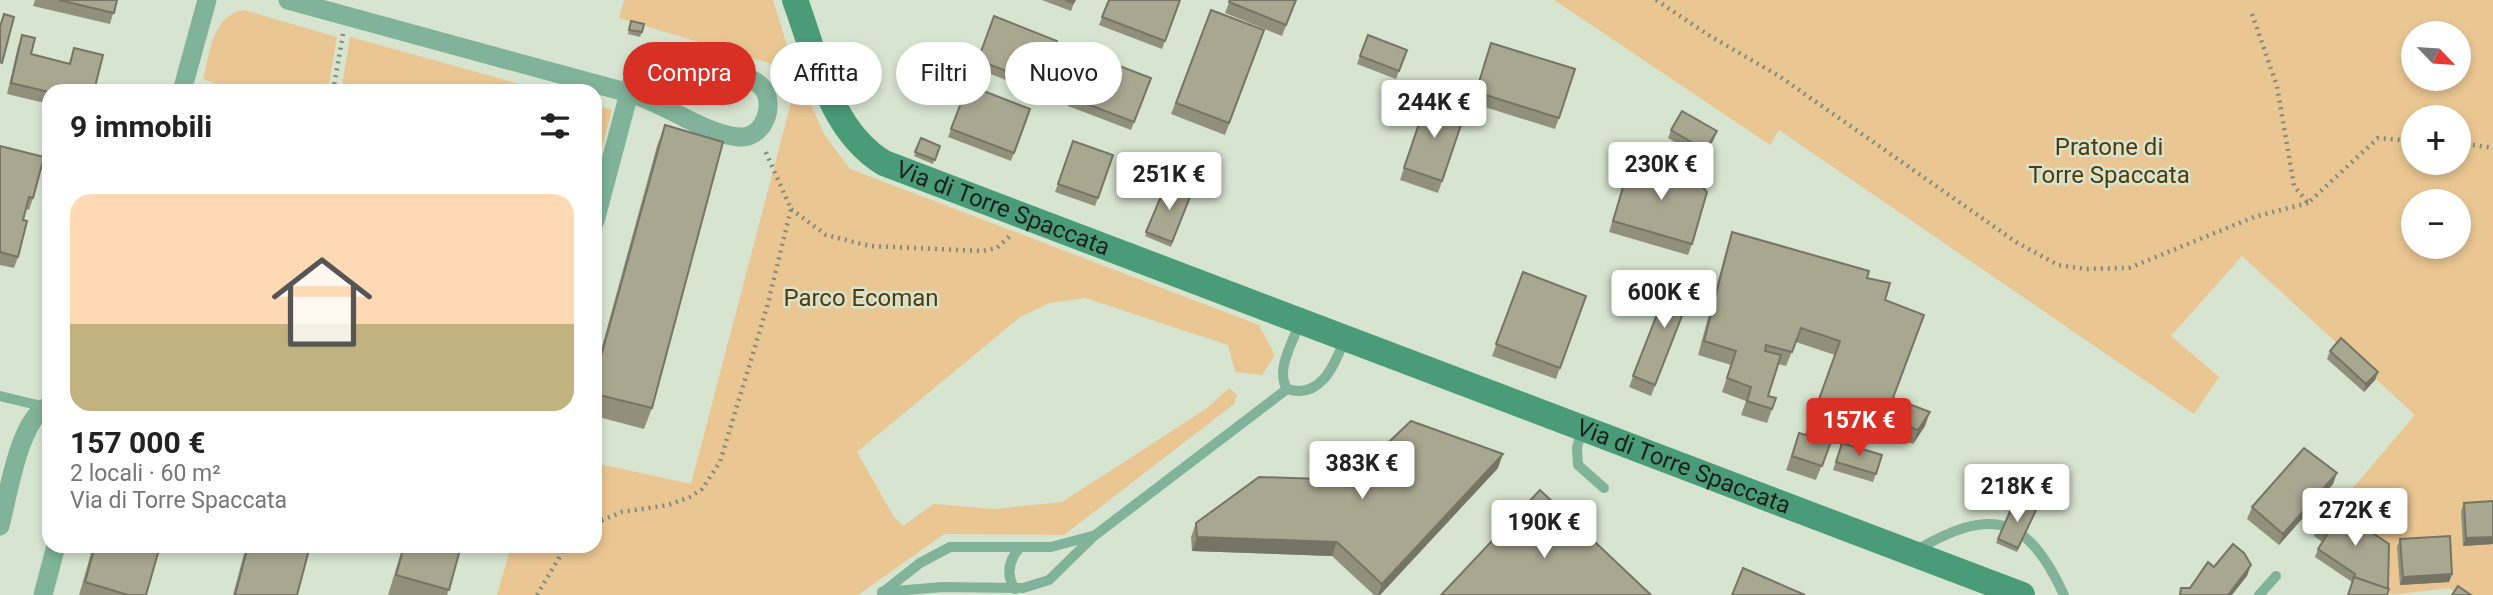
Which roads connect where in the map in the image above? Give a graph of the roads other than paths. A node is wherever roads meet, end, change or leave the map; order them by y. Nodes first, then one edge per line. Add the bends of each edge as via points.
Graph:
1 (207, 0) edge
2 (288, 0) edge
3 (795, 0) edge
4 (184, 84) edge
5 (596, 84) edge
6 (602, 86) edge
7 (623, 91) edge
8 (629, 93) joint
9 (626, 105) edge
10 (602, 195) edge
11 (1300, 321) junction
12 (1345, 338) junction
13 (1287, 390) junction
14 (0, 396) edge
15 (42, 406) edge
16 (42, 411) edge
17 (1582, 428) junction
18 (1604, 488) dead end
19 (0, 526) edge
20 (1094, 536) junction
21 (1020, 547) junction
22 (54, 553) edge
23 (1911, 553) junction
24 (2276, 576) dead end
25 (1015, 589) junction
26 (880, 594) edge
27 (43, 595) edge
28 (1037, 595) edge
29 (2022, 595) edge
30 (2064, 595) edge
31 (2259, 595) edge

1 - 4 street
2 - 5 street
3 - 11 street, Via di Torre Spaccata via 838,113 863,148 884,163
6 - 7 street
8 - 8 street via 742,137 756,132 768,114 768,98 760,85 747,78 654,54 636,69
9 - 10 street
11 - 12 street, Via di Torre Spaccata
11 - 13 lane via 1282,370
12 - 13 lane via 1322,381 1304,392
12 - 17 street, Via di Torre Spaccata
13 - 20 lane
14 - 15 lane
16 - 19 street via 26,432
17 - 18 lane via 1578,466
17 - 23 street, Via di Torre Spaccata
20 - 21 lane via 1062,546
20 - 25 lane via 1049,580
21 - 25 lane via 1009,573
21 - 26 lane via 964,545 942,550
22 - 27 street
23 - 29 street, Via di Torre Spaccata
23 - 30 lane via 1970,524 2001,523 2035,546
24 - 31 lane
25 - 26 lane via 943,587
25 - 28 lane

